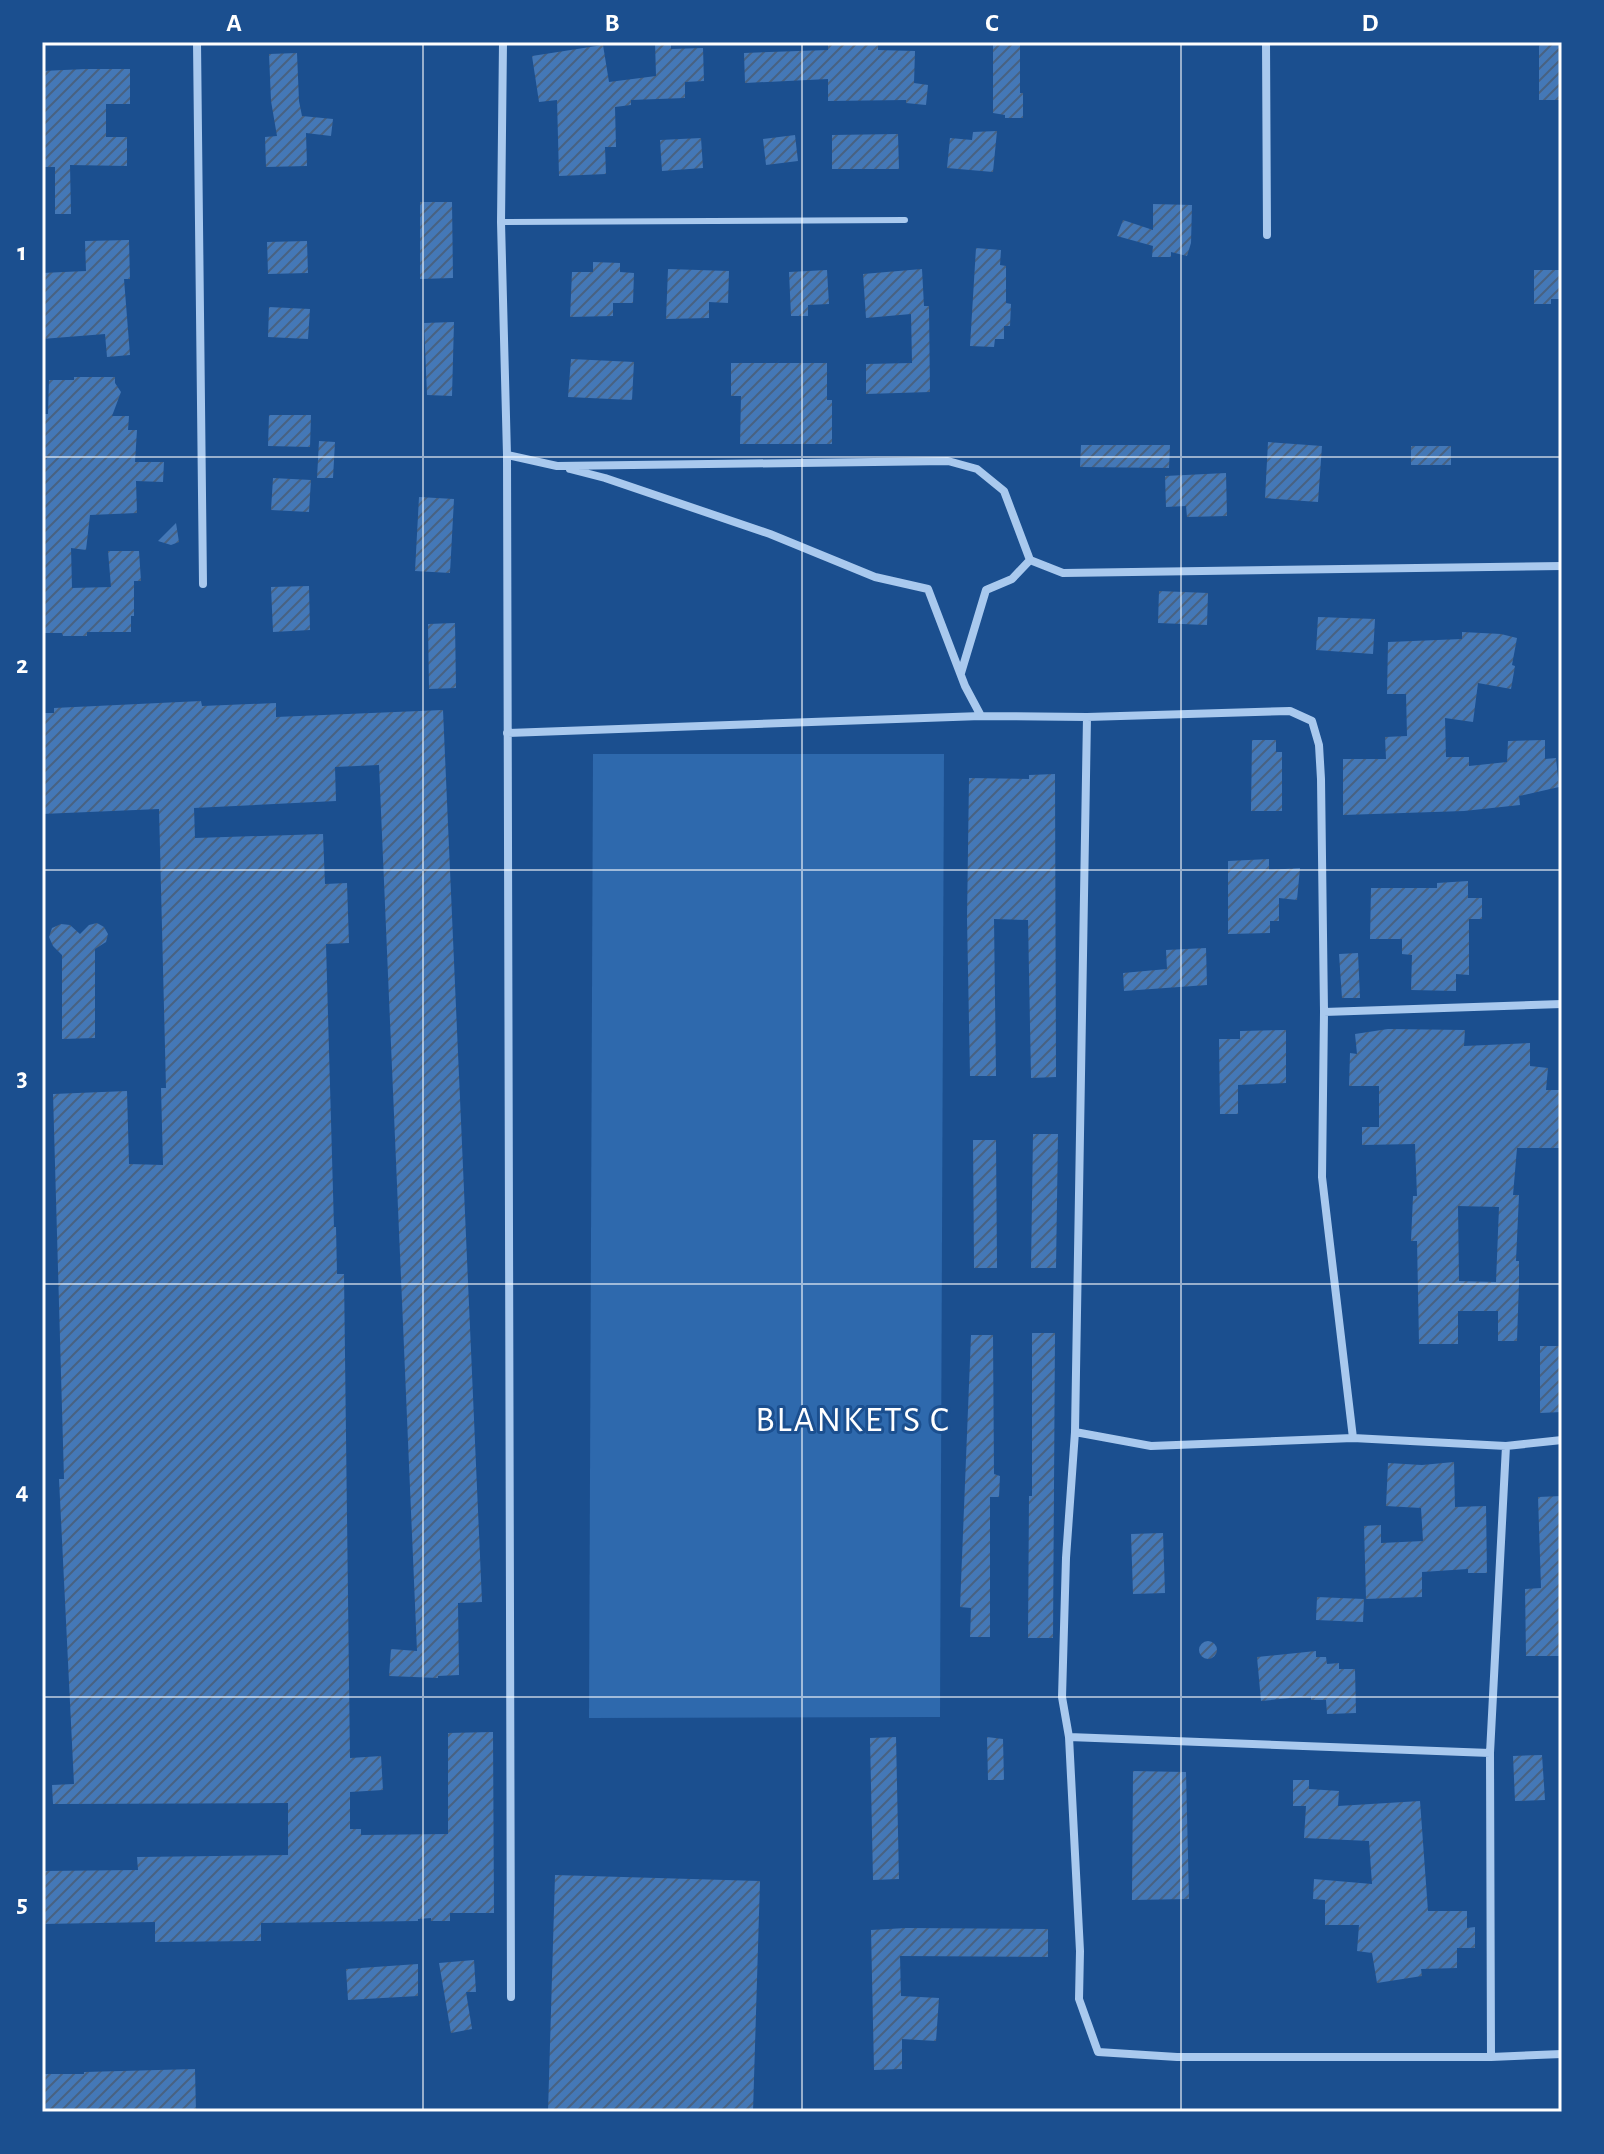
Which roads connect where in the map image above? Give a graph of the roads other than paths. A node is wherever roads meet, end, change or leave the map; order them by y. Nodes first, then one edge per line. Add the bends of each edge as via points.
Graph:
1 (197, 42) edge
2 (503, 42) edge
3 (1266, 42) edge
4 (905, 220) dead end
5 (501, 222) junction
6 (1267, 235) dead end
7 (507, 455) junction
8 (557, 466) junction
9 (1030, 560) junction
10 (1562, 566) edge
11 (203, 584) dead end
12 (961, 674) junction
13 (981, 716) junction
14 (1087, 717) junction
15 (507, 733) junction
16 (1562, 1004) edge
17 (1324, 1012) junction
18 (1075, 1432) junction
19 (1353, 1438) junction
20 (1562, 1440) edge
21 (1506, 1446) junction
22 (1069, 1737) junction
23 (1490, 1753) junction
24 (511, 1997) dead end
25 (1562, 2054) edge
26 (1491, 2057) junction

1 - 11 street
2 - 5 street
3 - 6 street
4 - 5 lane
5 - 7 street
7 - 8 street
7 - 15 street
8 - 9 street via 948,461 977,469 1004,491
8 - 12 street via 770,534 875,577 928,589
9 - 10 street via 1063,573
9 - 12 street via 1012,579 986,590
12 - 13 street
13 - 14 street
13 - 15 street
14 - 17 street via 1290,711 1312,721 1321,779
14 - 18 street
15 - 24 street
16 - 17 street
17 - 19 street via 1322,1177
18 - 19 street via 1151,1446
18 - 22 street via 1062,1697
19 - 21 street
20 - 21 street
21 - 23 street
22 - 23 street
22 - 26 street via 1079,1999 1098,2052
23 - 26 street
25 - 26 street

